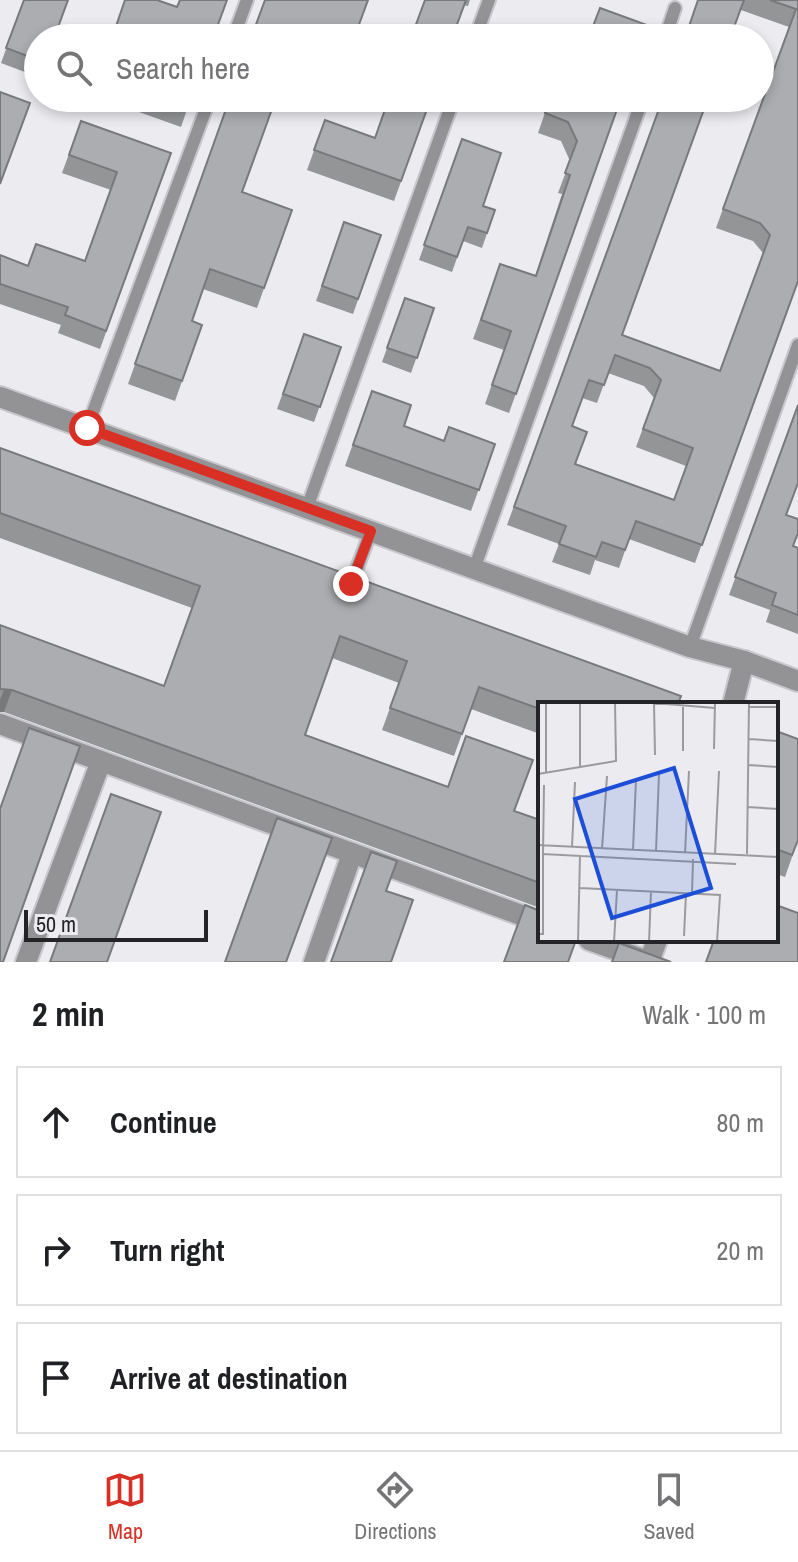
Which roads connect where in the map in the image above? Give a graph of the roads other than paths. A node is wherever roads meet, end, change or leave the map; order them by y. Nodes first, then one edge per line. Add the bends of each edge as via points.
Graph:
1 (247, 0) edge
2 (489, 0) edge
3 (675, 8) dead end
4 (238, 24) edge
5 (480, 24) edge
6 (670, 24) edge
7 (205, 112) edge
8 (449, 112) edge
9 (638, 112) edge
10 (798, 345) edge
11 (0, 397) edge
12 (87, 428) junction
13 (307, 508) junction
14 (371, 531) junction
15 (474, 569) junction
16 (351, 584) edge
17 (690, 647) junction
18 (744, 661) junction
19 (798, 681) edge
20 (734, 702) edge
21 (0, 724) edge
22 (101, 761) junction
23 (352, 854) junction
24 (538, 921) edge
25 (656, 942) edge
26 (596, 949) edge
27 (26, 962) edge
28 (314, 962) edge
29 (650, 962) edge

1 - 4 lane
2 - 5 lane
3 - 6 lane
7 - 12 lane
8 - 13 lane
9 - 15 lane
10 - 17 lane
11 - 12 street
12 - 13 street
13 - 14 street
14 - 15 street
14 - 16 lane
15 - 17 street
17 - 18 street
18 - 19 street
18 - 20 street
21 - 22 street
22 - 23 street
22 - 27 street
23 - 24 street
23 - 28 street
25 - 29 street
26 - 29 street

